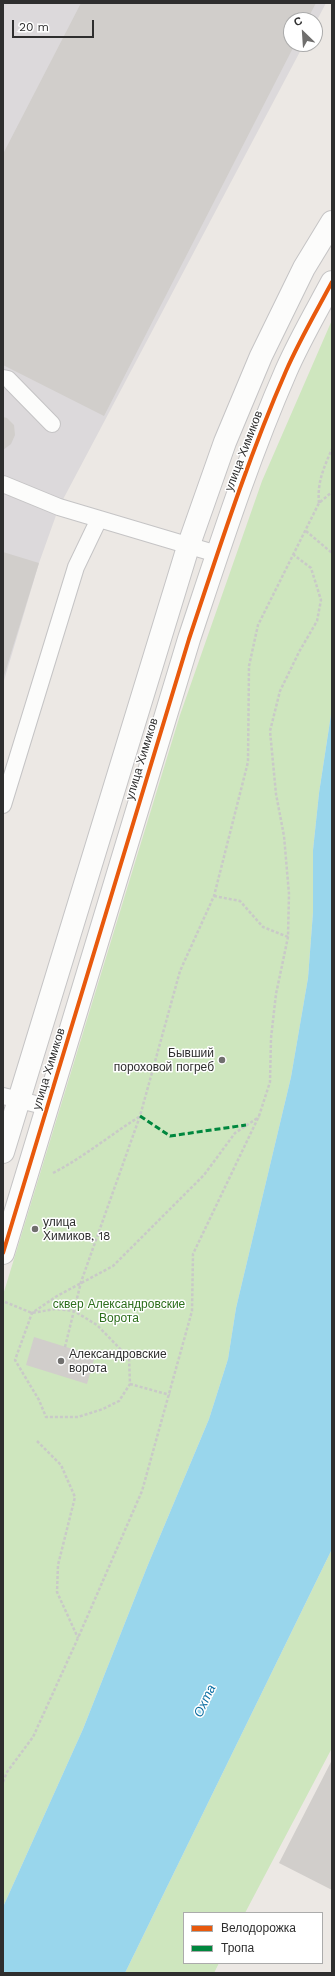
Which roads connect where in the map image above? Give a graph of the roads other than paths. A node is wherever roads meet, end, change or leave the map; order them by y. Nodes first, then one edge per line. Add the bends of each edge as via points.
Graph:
1 (332, 222) edge
2 (332, 282) edge
3 (3, 378) edge
4 (52, 424) dead end
5 (3, 484) edge
6 (99, 519) junction
7 (188, 546) junction
8 (217, 554) junction
9 (3, 805) edge
10 (11, 1098) edge
11 (48, 1107) junction
12 (3, 1152) edge
13 (3, 1253) edge

1 - 7 street, улица Химиков via 304,268 261,356 225,442
2 - 8 street, улица Химиков via 278,390
3 - 4 lane via 8,379
5 - 6 lane via 59,507
6 - 7 lane
6 - 9 lane via 76,567
7 - 8 lane
7 - 10 street, улица Химиков
8 - 11 street, улица Химиков
10 - 11 lane
10 - 12 street, улица Химиков
11 - 13 street, улица Химиков

